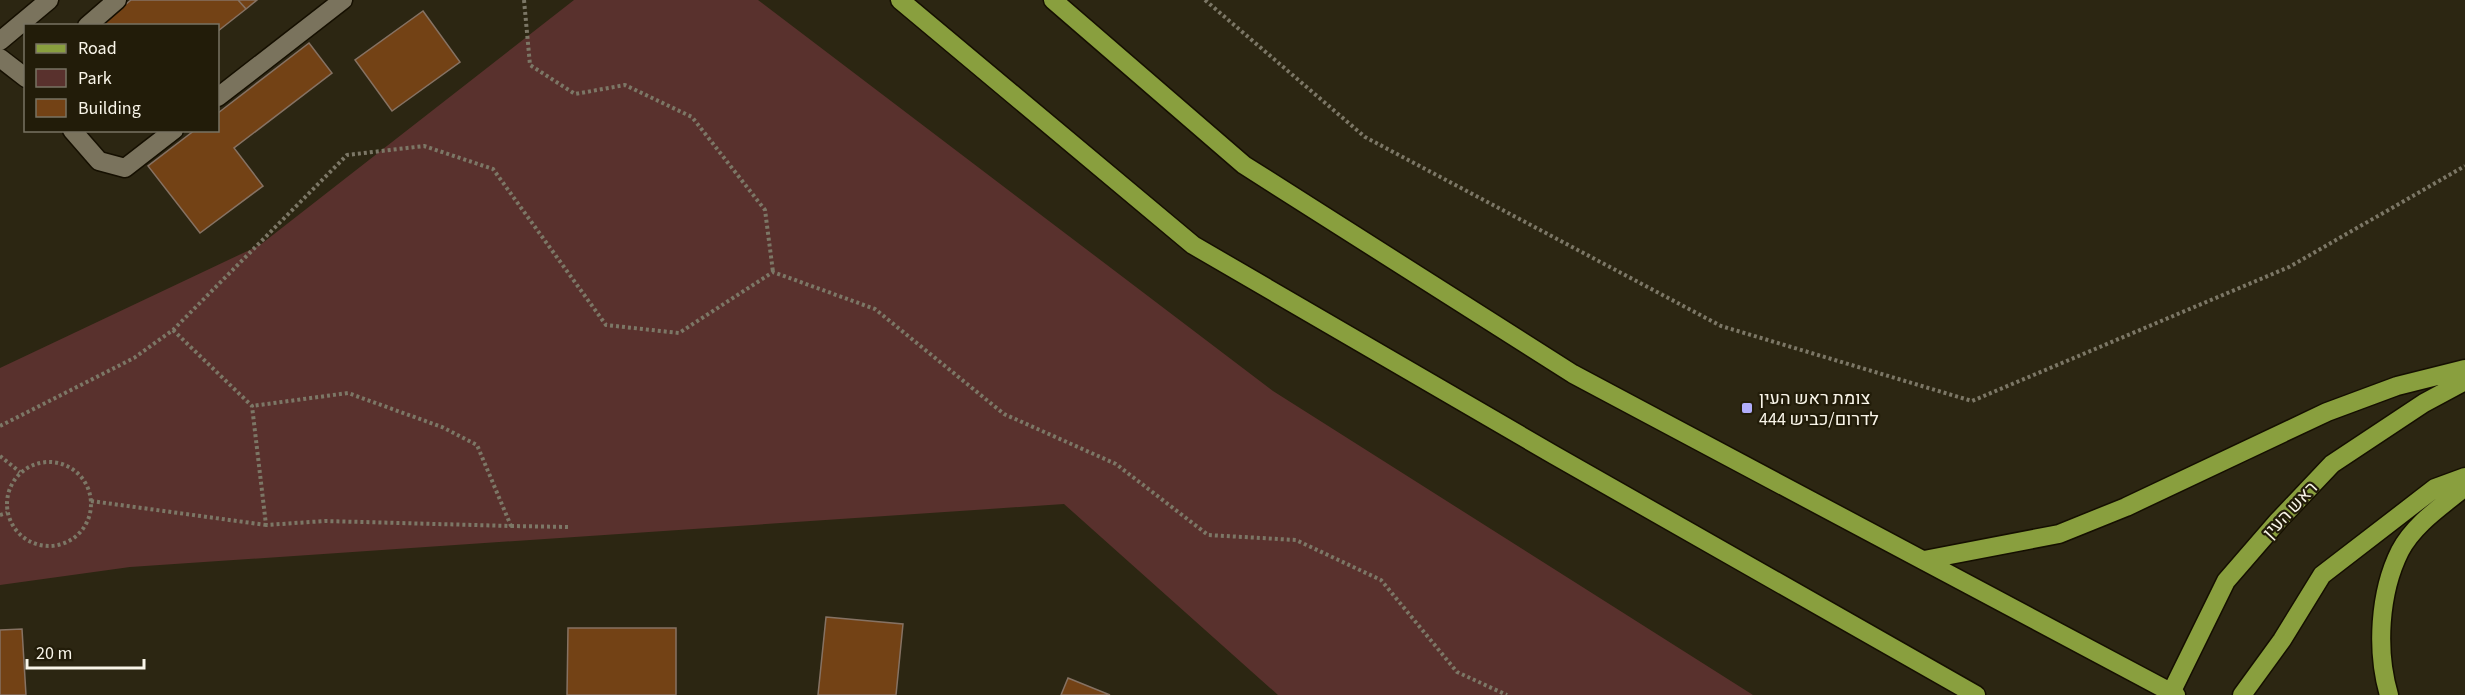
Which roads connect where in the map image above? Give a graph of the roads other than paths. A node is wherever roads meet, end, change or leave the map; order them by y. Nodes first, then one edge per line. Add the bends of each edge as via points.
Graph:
1 (49, 0) edge
2 (117, 0) edge
3 (343, 0) edge
4 (900, 0) edge
5 (1053, 0) edge
6 (89, 24) edge
7 (0, 41) edge
8 (0, 58) edge
9 (24, 78) edge
10 (219, 96) edge
11 (74, 132) edge
12 (171, 132) edge
13 (2465, 369) edge
14 (2465, 381) edge
15 (2465, 477) edge
16 (2465, 487) edge
17 (1924, 560) junction
18 (2172, 694) edge
19 (1976, 695) edge
20 (2242, 695) edge
21 (2389, 695) edge

1 - 7 lane
2 - 6 lane
3 - 10 lane
4 - 19 main road via 1192,245
5 - 17 main road via 1254,172 1573,374
8 - 9 lane
11 - 12 lane via 99,161 125,168
13 - 17 main road via 2397,386 2327,412 2126,507 2059,534
14 - 18 main road, ראש העין via 2424,403 2332,464 2278,521 2226,581
15 - 20 main road via 2435,488 2322,575
16 - 21 main road via 2425,519 2400,551 2386,590 2383,621 2384,678
17 - 18 main road

